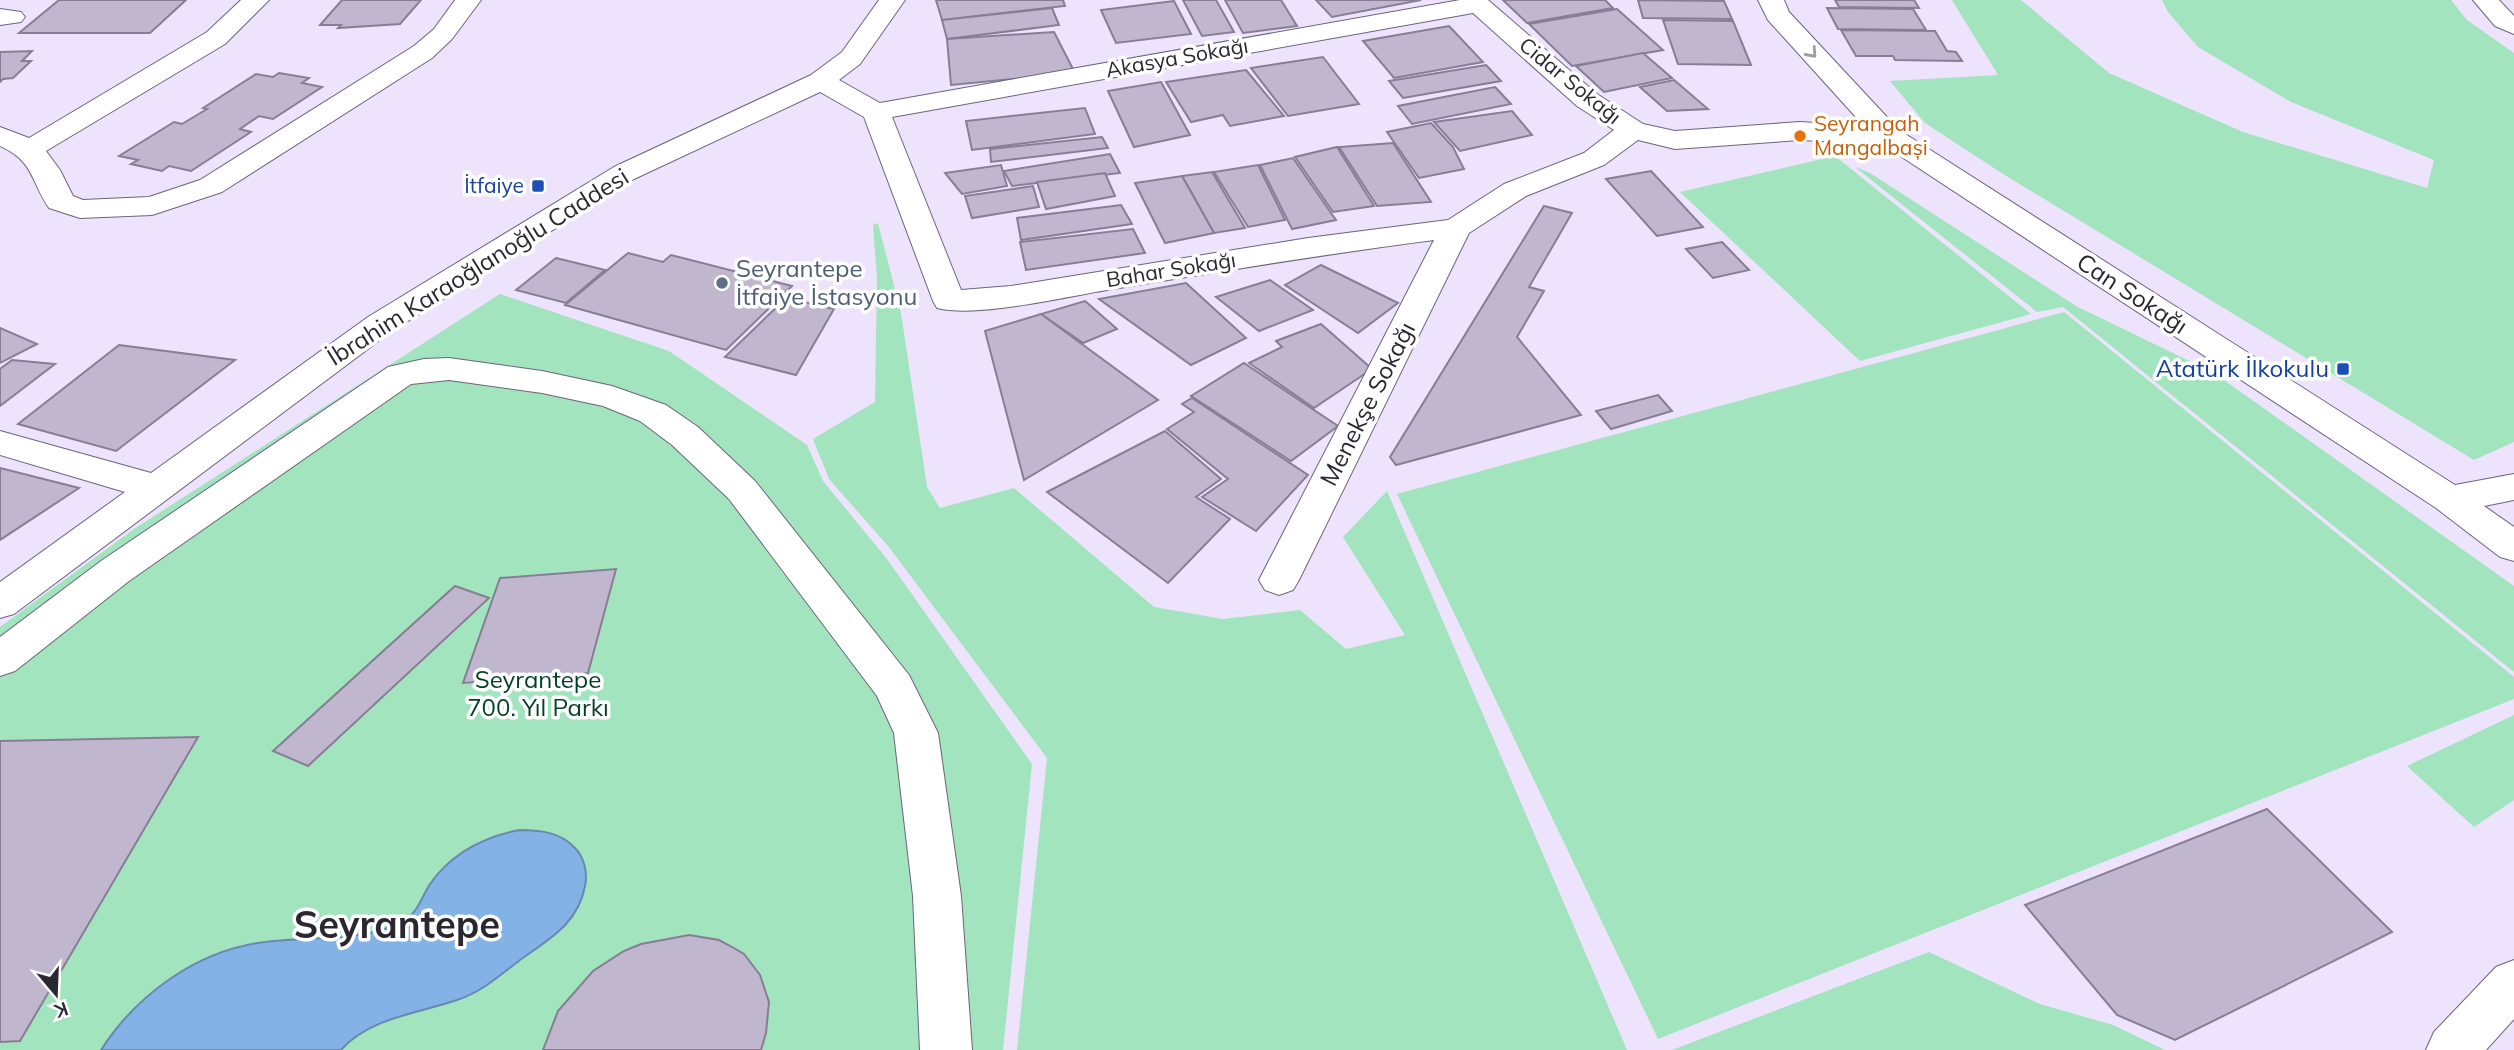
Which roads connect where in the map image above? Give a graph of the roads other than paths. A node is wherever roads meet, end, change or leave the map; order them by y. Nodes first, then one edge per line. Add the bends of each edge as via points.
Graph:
1 (256, 0) edge
2 (468, 0) edge
3 (892, 0) edge
4 (1771, 0) edge
5 (2486, 0) edge
6 (1475, 2) edge
7 (2514, 26) edge
8 (821, 81) junction
9 (876, 112) junction
10 (1633, 130) junction
11 (0, 135) edge
12 (1889, 136) junction
13 (28, 150) junction
14 (1456, 228) junction
15 (0, 443) edge
16 (2514, 487) edge
17 (157, 488) junction
18 (2449, 499) junction
19 (2514, 547) edge
20 (1279, 580) dead end
21 (0, 603) edge
22 (0, 660) edge
23 (2514, 982) edge
24 (2462, 1047) edge
25 (946, 1050) edge

1 - 13 street via 216,37
2 - 13 street via 423,52 211,186 152,206 80,209 60,202 41,160
3 - 8 street, İbrahim Karaoğlanoğlu Caddesi via 851,58
4 -> 12 street, Can Sokağı via 1777,15
5 - 7 street
6 - 9 street, Akasya Sokağı
6 - 10 street, Cidar Sokağı via 1587,100
8 - 9 street
8 - 17 street, İbrahim Karaoğlanoğlu Caddesi via 624,173 380,324
9 - 14 street, Bahar Sokağı via 949,301 1011,296 1308,247
10 - 12 street, Cidar Sokağı via 1675,140 1800,131
10 - 14 street, Bahar Sokağı via 1594,159 1516,190
11 - 13 street
12 - 18 street, Can Sokağı
14 - 20 street, Menekşe Sokağı
15 - 17 street
16 - 18 street
17 - 21 street, İbrahim Karaoğlanoğlu Caddesi
18 - 19 street, Can Sokağı
22 - 25 street via 115,571 400,375 449,369 542,382 612,397 653,413 685,436 742,491 894,687 916,733 937,896
23 - 24 street

